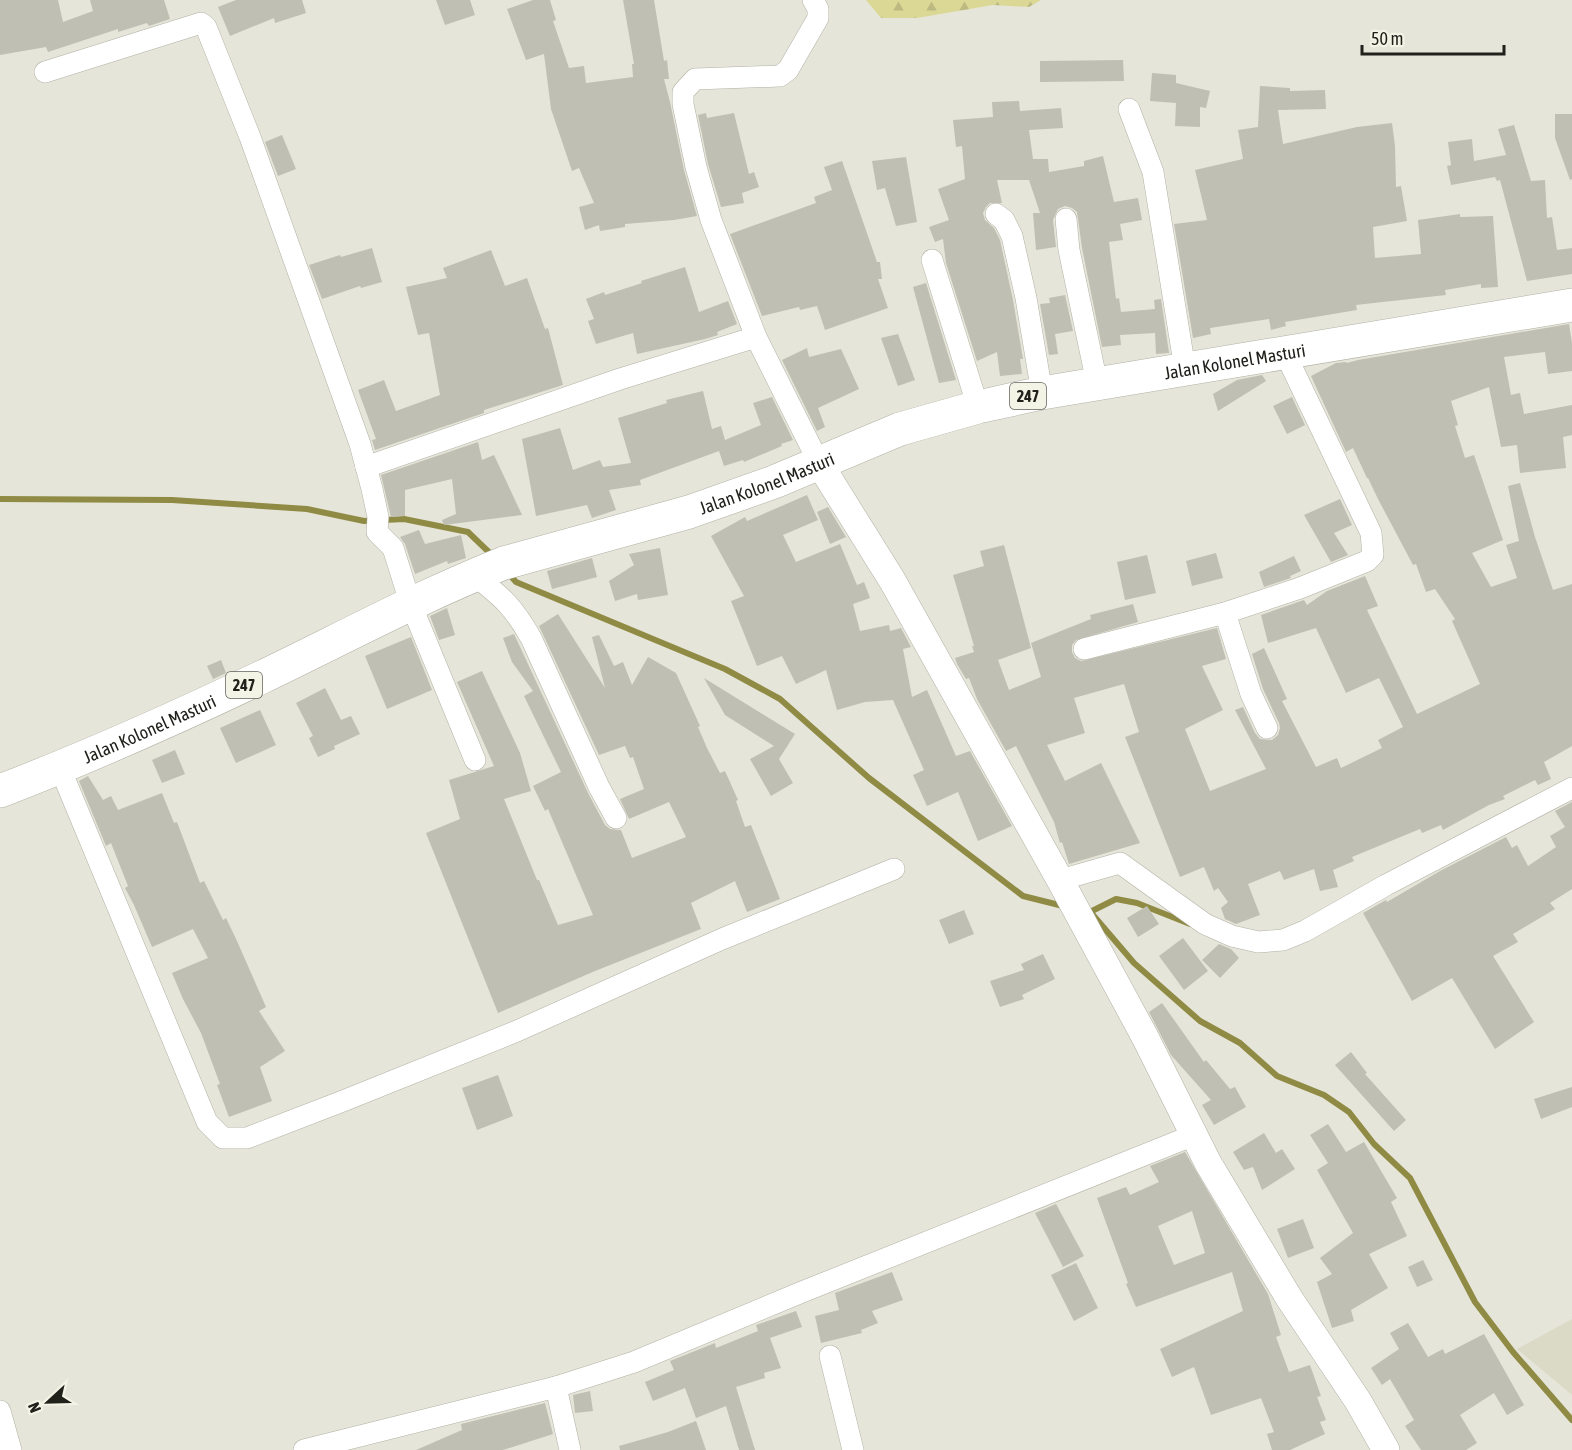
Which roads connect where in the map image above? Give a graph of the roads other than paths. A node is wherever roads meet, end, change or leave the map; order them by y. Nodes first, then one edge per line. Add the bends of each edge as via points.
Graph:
1 (813, 0) edge
2 (45, 72) dead end
3 (1130, 110) dead end
4 (996, 214) dead end
5 (1066, 219) dead end
6 (932, 260) dead end
7 (1572, 305) edge
8 (756, 337) junction
9 (1285, 353) junction
10 (1185, 369) junction
11 (1097, 383) junction
12 (1042, 393) junction
13 (978, 407) junction
14 (819, 463) junction
15 (366, 467) junction
16 (488, 570) junction
17 (410, 603) junction
18 (1225, 612) junction
19 (1084, 649) dead end
20 (1267, 728) dead end
21 (475, 760) dead end
22 (60, 768) junction
23 (1572, 788) edge
24 (0, 791) edge
25 (616, 818) dead end
26 (894, 868) dead end
27 (1066, 891) junction
28 (1194, 1135) junction
29 (830, 1356) dead end
30 (556, 1387) junction
31 (0, 1411) edge
32 (11, 1450) edge
33 (304, 1450) edge
34 (570, 1450) edge
35 (853, 1450) edge
36 (1386, 1450) edge

1 - 8 street via 818,9 814,28 788,70 780,76 695,79 683,92 691,147 711,220
2 - 15 street via 204,24 250,137
3 - 10 street via 1153,172
4 - 12 street via 1012,236
5 - 11 street
6 - 13 street
7 - 9 main road, Jalan Kolonel Masturi / 247
8 - 14 street
8 - 15 street via 620,379
9 - 10 main road, Jalan Kolonel Masturi / 247
9 - 18 street via 1371,533 1373,555 1300,588
10 - 11 main road, Jalan Kolonel Masturi / 247
11 - 12 main road, Jalan Kolonel Masturi / 247
12 - 13 main road, Jalan Kolonel Masturi / 247
13 - 14 main road, Jalan Kolonel Masturi / 247 via 900,429
14 - 16 main road, Jalan Kolonel Masturi / 247 via 689,513
14 - 27 street via 892,580
15 - 17 street via 378,534 393,548
16 - 17 main road, Jalan Kolonel Masturi / 247
16 - 25 street via 531,638
17 - 21 street
17 - 22 main road, Jalan Kolonel Masturi / 247 via 260,678
18 - 19 street
18 - 20 street via 1251,694
22 - 24 main road, Jalan Kolonel Masturi / 247
22 - 26 street via 207,1122 223,1138 247,1138 344,1101 517,1031 722,939
23 - 27 street via 1284,940 1258,942 1205,924 1120,863
27 - 28 street
28 - 30 street via 634,1362
28 - 36 street
29 - 35 street
30 - 33 street
30 - 34 street
31 - 32 street

